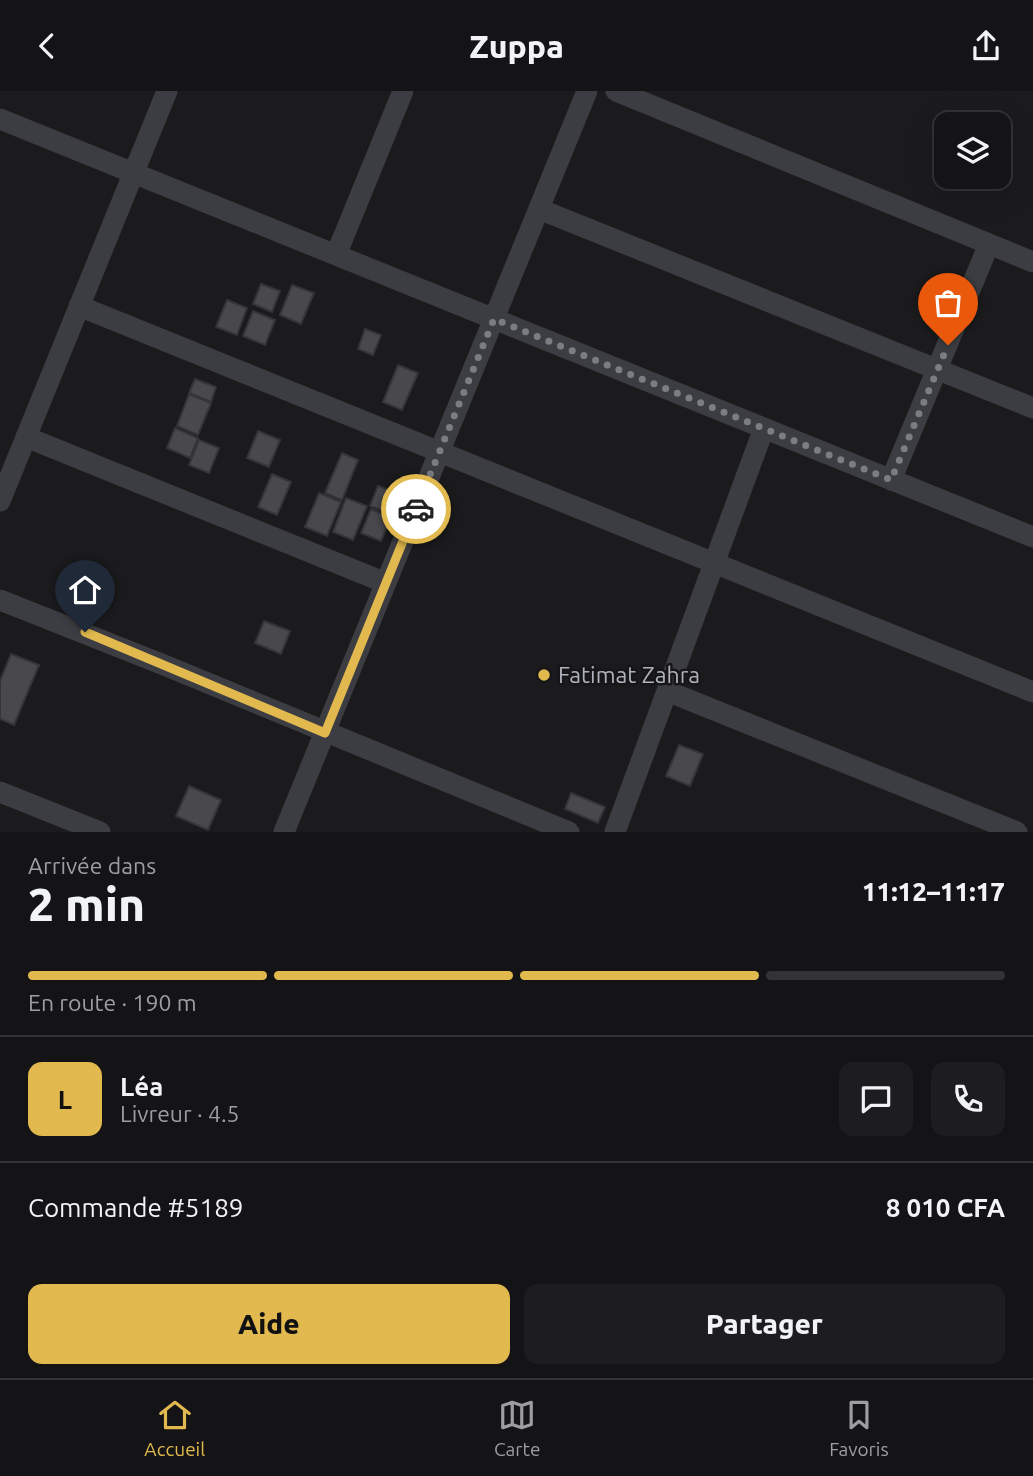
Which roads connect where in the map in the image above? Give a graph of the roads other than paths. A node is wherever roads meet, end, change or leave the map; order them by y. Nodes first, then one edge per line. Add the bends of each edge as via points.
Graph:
1 (167, 91) edge
2 (402, 91) edge
3 (587, 91) edge
4 (616, 91) edge
5 (0, 119) edge
6 (133, 173) junction
7 (539, 209) junction
8 (989, 244) junction
9 (336, 255) junction
10 (1033, 262) edge
11 (79, 306) junction
12 (494, 319) junction
13 (938, 370) junction
14 (1033, 408) edge
15 (764, 428) junction
16 (26, 437) junction
17 (439, 452) junction
18 (891, 480) junction
19 (0, 501) edge
20 (1033, 537) edge
21 (714, 563) junction
22 (386, 583) junction
23 (0, 600) edge
24 (667, 691) junction
25 (1033, 692) edge
26 (325, 733) junction
27 (0, 792) edge
28 (100, 832) edge
29 (284, 832) edge
30 (569, 832) edge
31 (615, 832) edge
32 (1017, 832) edge

1 - 6 street
2 - 9 street
3 - 7 street
4 - 8 street
5 - 6 street
6 - 9 street
6 - 11 street
7 - 12 street
7 - 13 street
8 - 10 street
8 - 13 street
9 - 12 street
11 - 16 street
11 - 17 street
12 - 15 street
12 - 17 street
13 - 14 street
13 - 18 street
15 - 18 street
15 - 21 street
16 - 19 street
16 - 22 street
17 - 21 street
17 - 22 street
18 - 20 street
21 - 24 street
21 - 25 street
22 - 26 street
23 - 26 street
24 - 31 street
24 - 32 street
26 - 29 street
26 - 30 street
27 - 28 street

